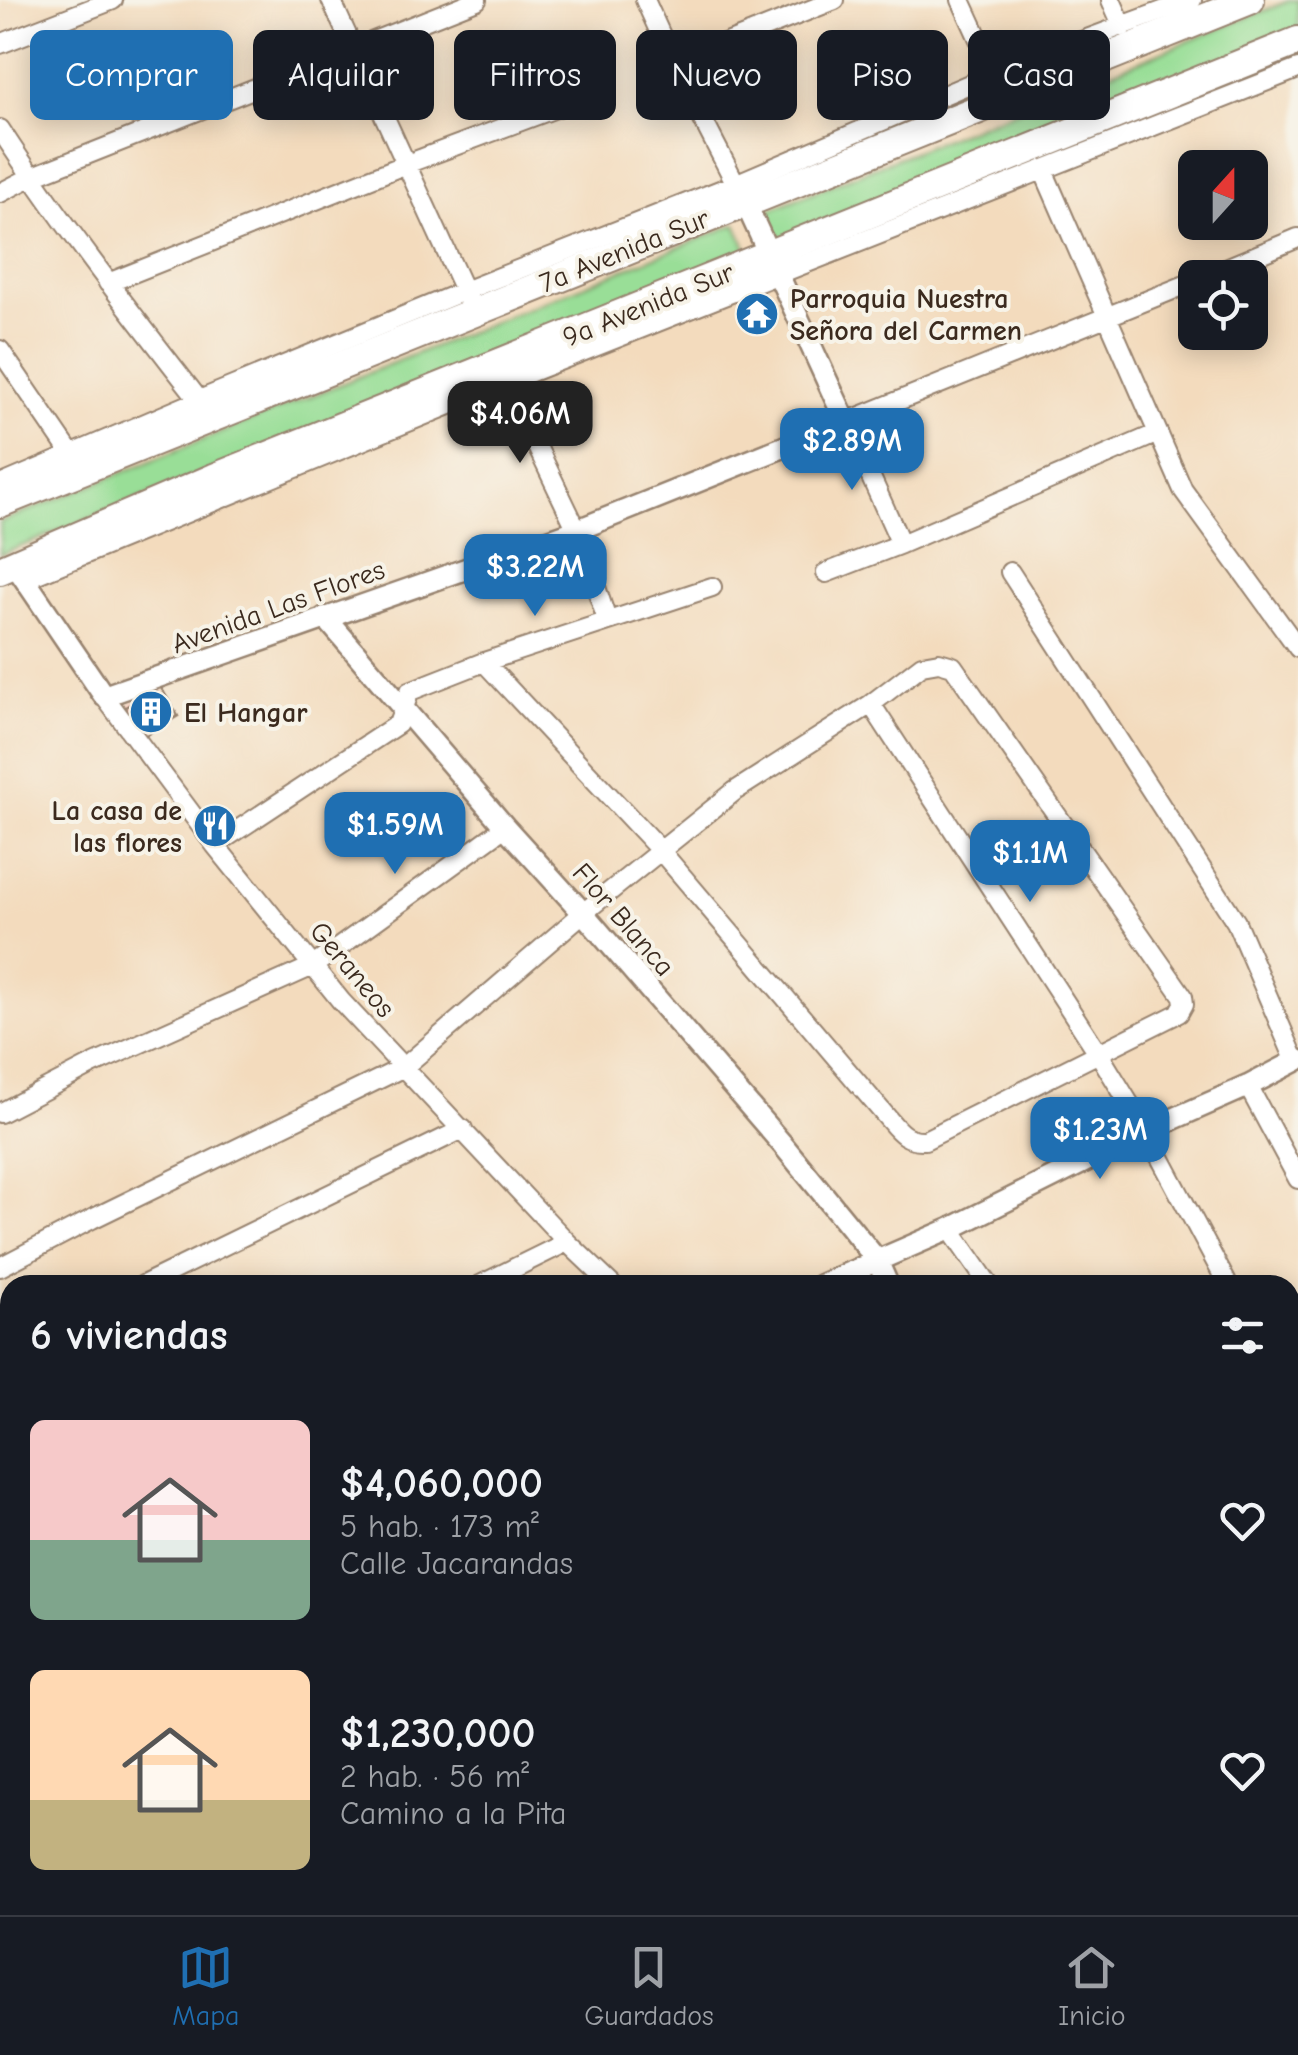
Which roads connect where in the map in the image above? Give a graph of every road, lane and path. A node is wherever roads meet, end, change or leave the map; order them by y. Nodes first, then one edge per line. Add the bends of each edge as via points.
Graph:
1 (113, 0) edge
2 (330, 0) edge
3 (477, 0) edge
4 (645, 0) edge
5 (834, 0) edge
6 (961, 0) edge
7 (1111, 0) edge
8 (1192, 0) edge
9 (1250, 0) edge
10 (1123, 27) junction
11 (344, 30) edge
12 (403, 30) edge
13 (659, 30) edge
14 (759, 30) edge
15 (975, 30) edge
16 (1110, 33) edge
17 (1298, 41) edge
18 (0, 44) edge
19 (1110, 48) edge
20 (1298, 69) edge
21 (253, 90) edge
22 (968, 99) edge
23 (384, 120) edge
24 (526, 120) edge
25 (703, 120) edge
26 (0, 129) edge
27 (404, 165) junction
28 (1042, 170) junction
29 (31, 177) junction
30 (0, 193) edge
31 (740, 193) junction
32 (1298, 238) edge
33 (1245, 260) edge
34 (773, 265) junction
35 (108, 283) junction
36 (1178, 287) edge
37 (469, 301) junction
38 (1107, 317) junction
39 (605, 320) junction
40 (0, 350) edge
41 (584, 351) junction
42 (506, 382) junction
43 (199, 400) junction
44 (846, 422) junction
45 (1158, 433) junction
46 (71, 454) junction
47 (0, 485) edge
48 (0, 503) edge
49 (577, 530) junction
50 (901, 544) junction
51 (13, 572) edge
52 (826, 572) dead end
53 (1010, 572) dead end
54 (712, 587) dead end
55 (325, 617) junction
56 (607, 620) junction
57 (1298, 648) edge
58 (484, 662) junction
59 (104, 696) junction
60 (871, 704) junction
61 (404, 708) junction
62 (505, 827) junction
63 (215, 845) junction
64 (660, 850) junction
65 (583, 913) junction
66 (313, 966) junction
67 (1098, 1054) junction
68 (1297, 1061) edge
69 (404, 1068) junction
70 (1248, 1086) junction
71 (0, 1113) edge
72 (463, 1129) junction
73 (1146, 1132) junction
74 (1298, 1179) edge
75 (950, 1229) junction
76 (567, 1242) junction
77 (877, 1260) junction
78 (0, 1266) edge
79 (166, 1275) edge
80 (500, 1275) edge
81 (602, 1275) edge
82 (843, 1275) edge
83 (884, 1275) edge
84 (982, 1275) edge
85 (1223, 1275) edge

1 - 18 street
2 - 11 street
3 - 12 street
4 - 13 street
5 - 14 street
6 - 15 street
7 - 10 street
8 - 10 street
9 - 19 main road, 7a Avenida Sur
10 - 16 street
17 - 34 main road, 9a Avenida Sur via 1097,120
20 - 28 street
21 - 29 street
22 - 31 main road, 7a Avenida Sur
23 - 27 street
24 - 27 street
25 - 31 street
26 - 29 street
27 - 35 street
27 - 37 street
28 - 34 street
28 - 38 street
29 - 30 street
29 - 35 street
31 - 34 street
31 - 37 main road, 7a Avenida Sur
32 - 33 street
34 - 39 main road, 9a Avenida Sur
34 - 41 street
34 - 44 street
35 - 43 street
36 - 38 street, Avenida Las Flores
37 - 43 street
37 - 48 main road, 7a Avenida Sur
38 - 44 street, Avenida Las Flores
38 - 45 street
39 - 41 main road
39 - 51 main road, 9a Avenida Sur via 214,478
40 - 46 street
41 - 42 street
42 - 49 street
42 - 51 street
43 - 46 street
44 - 49 street, Avenida Las Flores
44 - 50 street
45 - 50 street
45 - 57 street via 1183,490
46 - 47 street
49 - 55 street, Avenida Las Flores
49 - 56 street
50 - 52 street
51 - 59 street, Geraneos
53 - 68 street via 1236,922
54 - 56 street
55 - 59 street, Avenida Las Flores
55 - 61 street, Flor Blanca
56 - 58 street
58 - 61 street via 410,691
58 - 64 street
59 - 63 street, Geraneos
60 - 64 street via 735,792
60 - 67 street
60 - 67 street via 922,665 952,666 1183,996 1180,1013
61 - 62 street, Flor Blanca
61 - 63 street via 398,724
62 - 65 street, Flor Blanca
62 - 66 street
63 - 66 street, Geraneos
64 - 65 street
64 - 67 street via 912,1141
65 - 69 street
65 - 77 street, Flor Blanca
66 - 69 street, Geraneos
66 - 71 street
67 - 73 street
68 - 70 street
69 - 72 street, Geraneos
69 - 78 street
70 - 73 street
70 - 74 street
72 - 76 street, Geraneos
72 - 79 street
73 - 75 street
73 - 85 street
75 - 77 street
75 - 84 street
76 - 80 street
76 - 81 street, Geraneos
77 - 82 street
77 - 83 street, Flor Blanca

